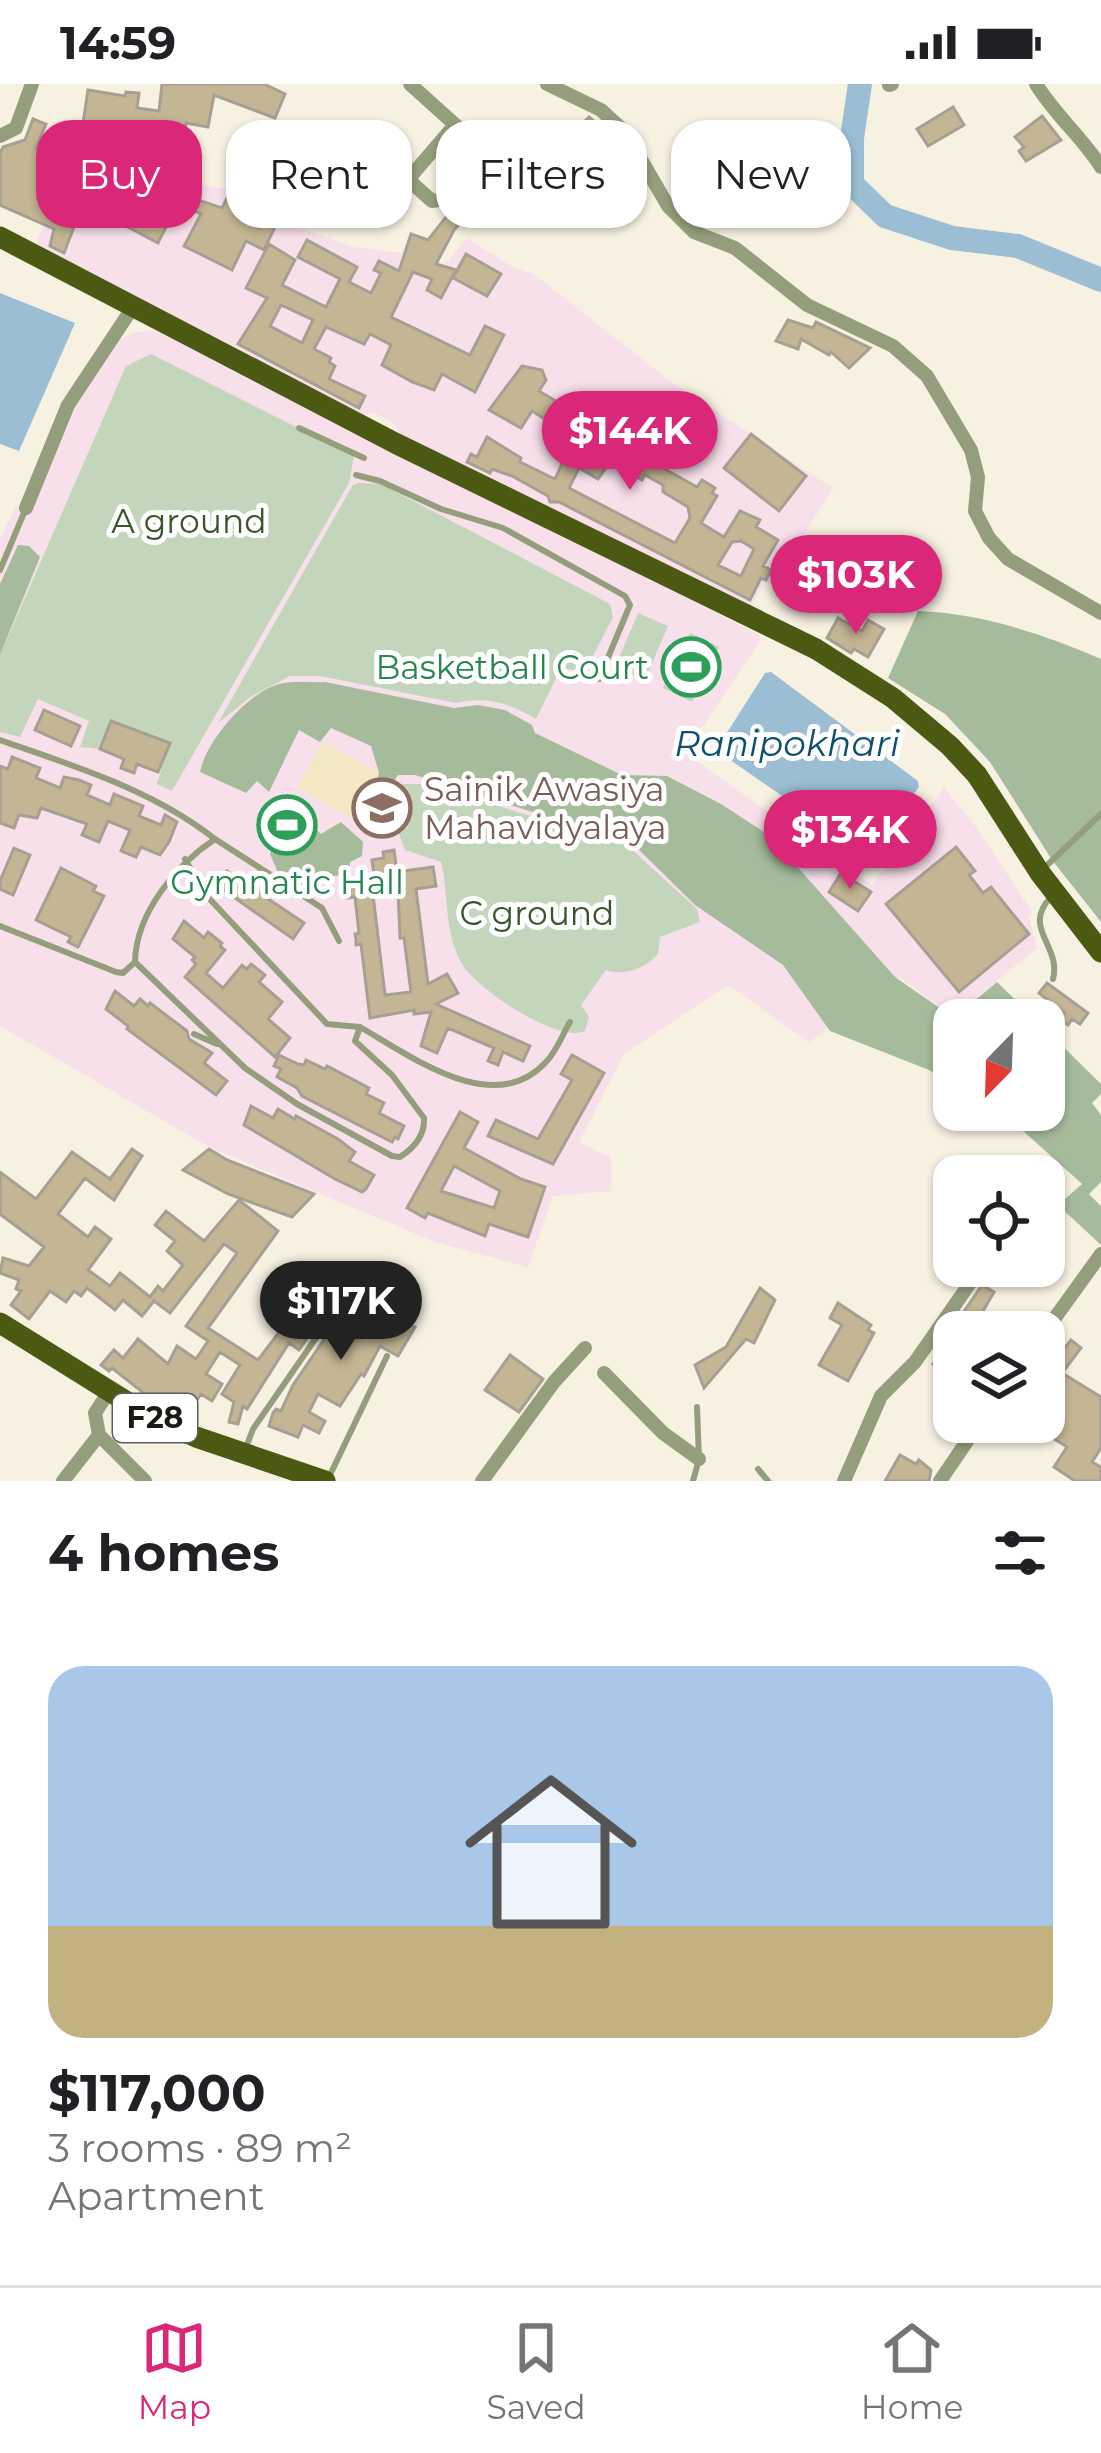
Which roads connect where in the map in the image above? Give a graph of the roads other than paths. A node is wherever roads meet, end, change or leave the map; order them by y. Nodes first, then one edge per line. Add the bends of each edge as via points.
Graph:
1 (32, 84) edge
2 (410, 84) edge
3 (547, 84) edge
4 (1036, 84) edge
5 (448, 120) edge
6 (454, 126) joint
7 (0, 136) edge
8 (1101, 167) edge
9 (0, 237) edge
10 (133, 307) junction
11 (299, 428) dead end
12 (364, 458) dead end
13 (356, 475) dead end
14 (26, 508) joint
15 (0, 570) edge
16 (1101, 614) edge
17 (599, 680) dead end
18 (0, 740) edge
19 (1101, 814) edge
20 (215, 839) junction
21 (185, 859) junction
22 (1040, 873) junction
23 (1055, 893) junction
24 (0, 926) edge
25 (339, 941) dead end
26 (1101, 952) edge
27 (135, 962) junction
28 (1052, 979) dead end
29 (570, 1022) dead end
30 (360, 1027) junction
31 (194, 1034) dead end
32 (220, 1045) junction
33 (1101, 1255) edge
34 (354, 1282) dead end
35 (967, 1287) edge
36 (1060, 1311) edge
37 (0, 1323) edge
38 (586, 1348) dead end
39 (387, 1356) dead end
40 (604, 1373) dead end
41 (108, 1393) junction
42 (698, 1407) dead end
43 (99, 1435) junction
44 (966, 1443) edge
45 (243, 1454) junction
46 (699, 1459) junction
47 (758, 1469) dead end
48 (63, 1481) edge
49 (145, 1481) edge
50 (326, 1481) edge
51 (482, 1481) edge
52 (693, 1481) edge
53 (768, 1481) edge
54 (844, 1481) edge
55 (940, 1481) edge

1 - 7 street via 16,128
2 - 5 street
3 - 16 street via 601,110 625,132 668,206 694,232 735,248 807,305 893,346 927,376 970,450 975,512 989,538 1008,559
4 - 8 street
6 - 6 street via 493,164 460,206 432,201 411,176
9 - 10 main road
10 - 14 street via 68,405
10 - 22 main road via 864,678 950,746
11 - 12 lane
13 - 17 lane via 503,528 625,596 627,618
14 - 15 lane
18 - 20 lane via 170,808
19 - 22 lane
20 - 21 lane
20 - 25 lane via 322,908
21 - 27 lane via 138,933
21 - 30 lane via 204,893 327,1024
22 - 23 main road
23 - 26 main road
23 - 28 lane via 1039,921 1056,965
24 - 27 lane via 116,972
27 - 32 lane
29 - 30 lane via 532,1074 491,1087
30 - 32 lane via 356,1041 424,1118 420,1138 400,1157 297,1104
31 - 32 lane
33 - 36 street
34 - 45 lane
35 - 54 street via 881,1396
37 - 41 main road, F28
38 - 51 street
39 - 50 lane
40 - 46 street
41 - 43 street via 95,1413
41 - 45 main road, F28
42 - 46 lane
43 - 48 street
43 - 49 street
44 - 55 street
45 - 50 main road, F28
46 - 52 lane
47 - 53 lane

